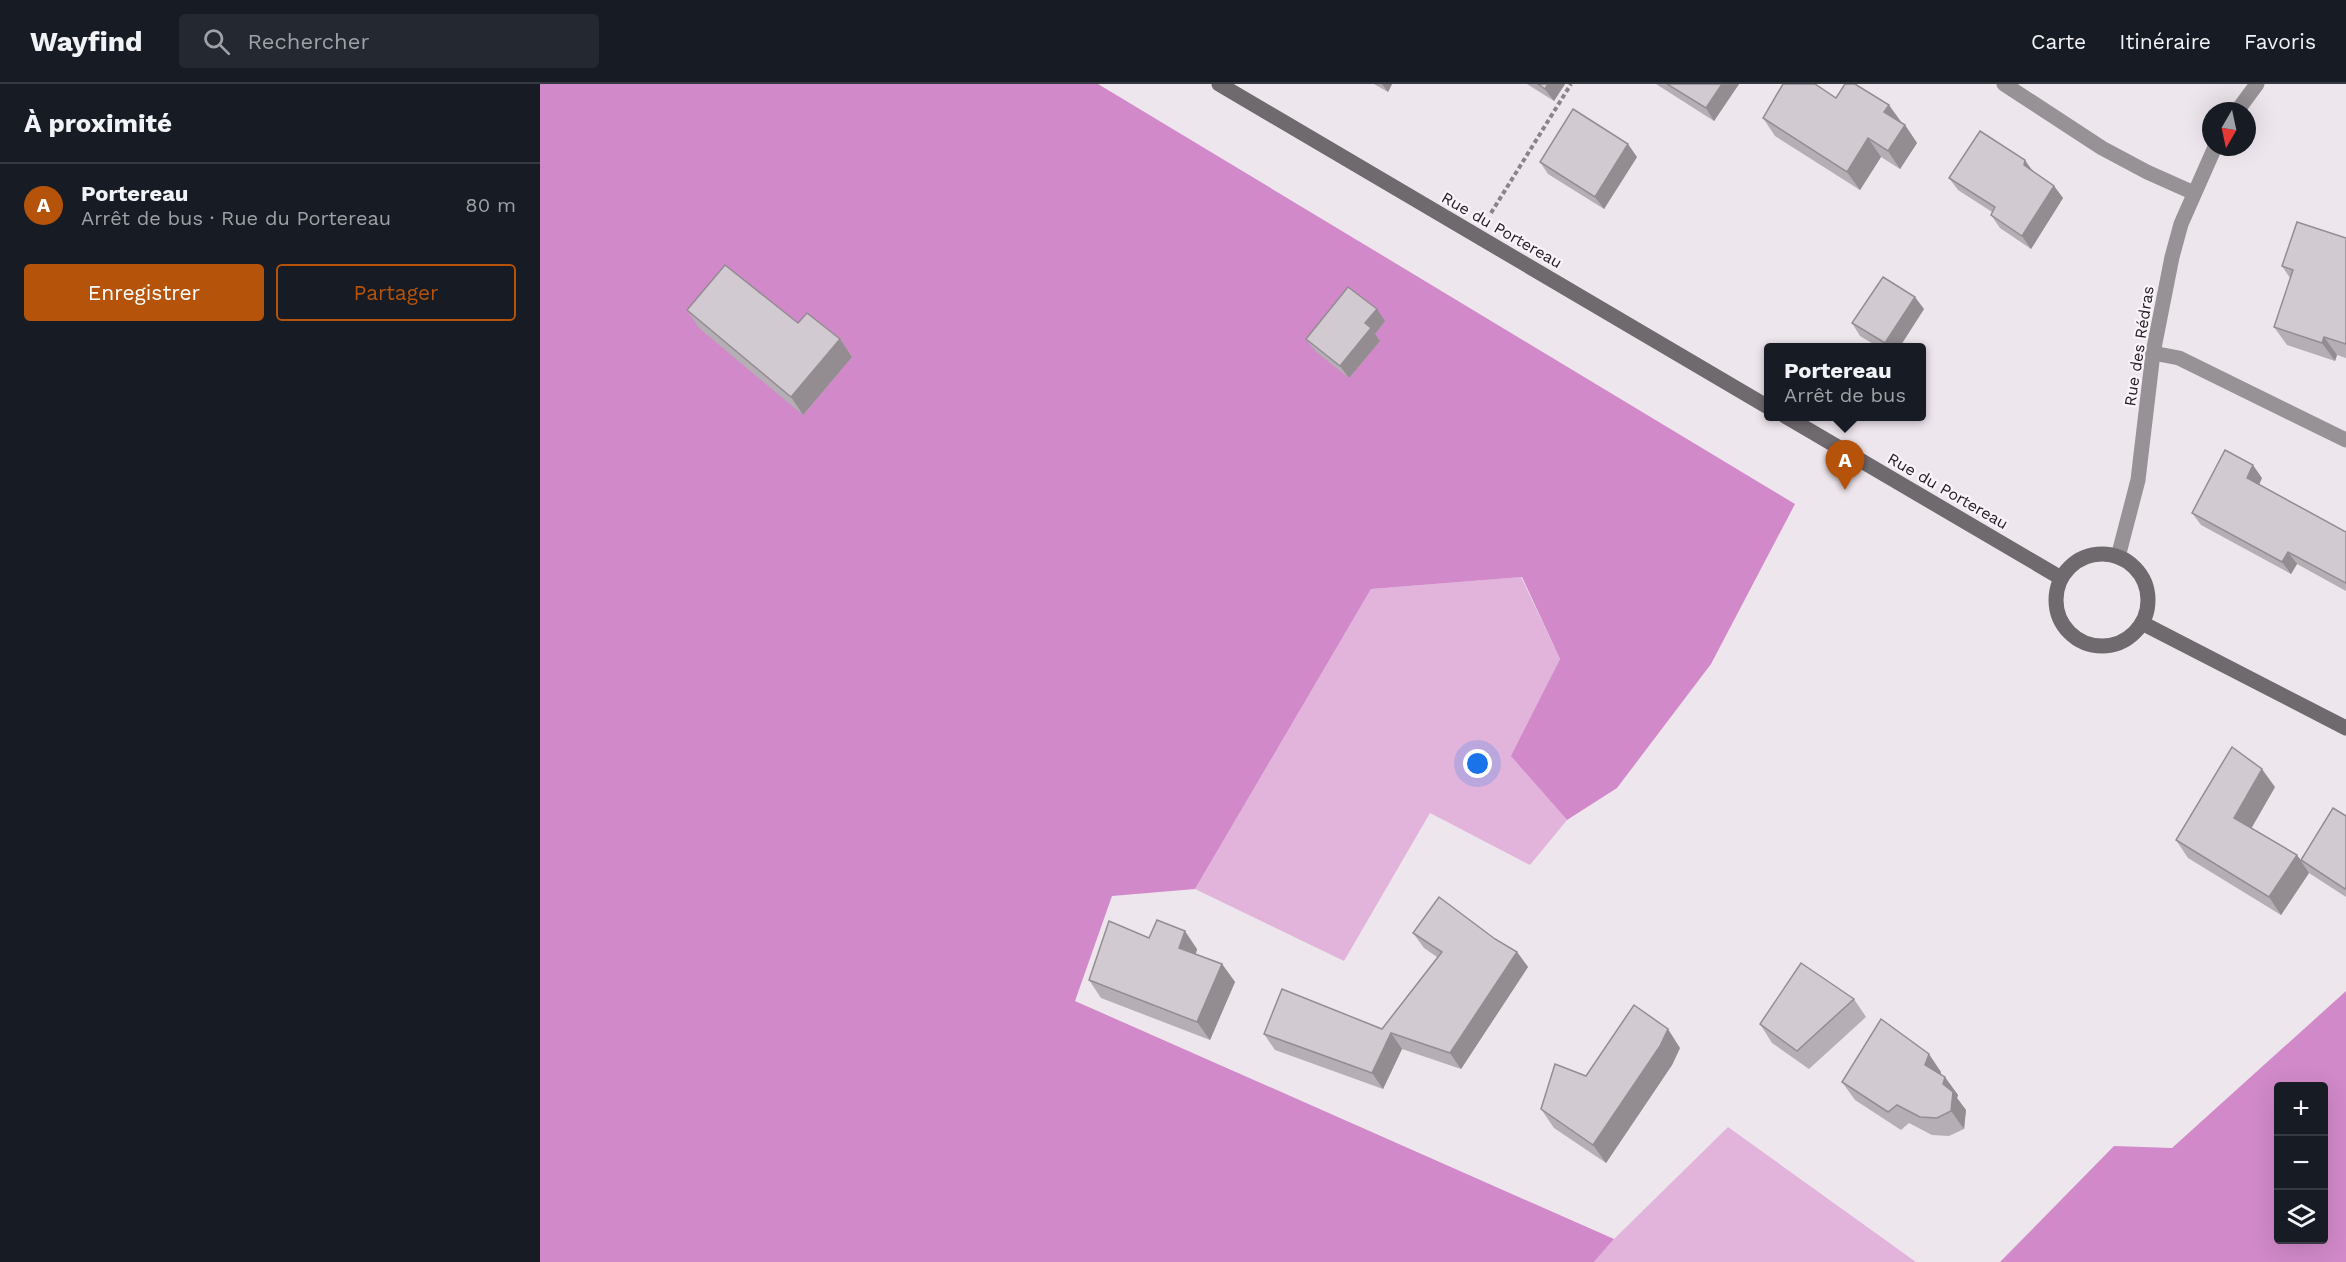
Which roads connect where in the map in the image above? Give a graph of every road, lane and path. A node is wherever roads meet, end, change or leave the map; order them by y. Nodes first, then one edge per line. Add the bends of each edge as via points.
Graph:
1 (1219, 84) edge
2 (1571, 84) edge
3 (2004, 84) edge
4 (2257, 84) edge
5 (2244, 102) edge
6 (2211, 156) edge
7 (2194, 193) junction
8 (1476, 236) junction
9 (2153, 353) junction
10 (1764, 405) edge
11 (1792, 421) edge
12 (2346, 440) edge
13 (2118, 557) junction
14 (2061, 578) junction
15 (2142, 623) junction
16 (2346, 728) edge

1 - 8 street, Rue du Portereau
2 - 8 path
3 - 7 street via 2102,148
4 - 5 street
6 - 7 street, Rue des Rédras
7 - 9 street, Rue des Rédras via 2172,257
8 - 10 street, Rue du Portereau
9 - 12 street via 2180,358
9 - 13 street, Rue des Rédras via 2138,480
11 - 14 street, Rue du Portereau
13 - 14 street via 2092,555 2069,567
13 - 15 street via 2142,577 2148,608
14 - 15 street via 2056,609 2062,624 2086,644 2118,643
15 - 16 street

